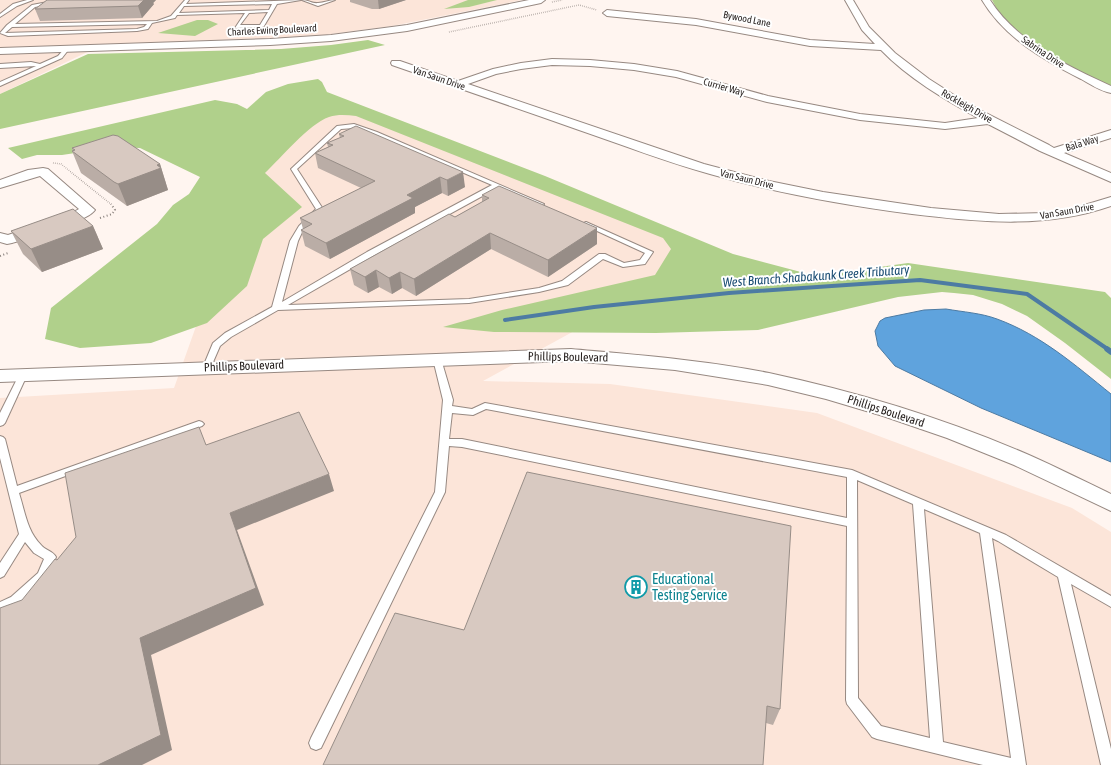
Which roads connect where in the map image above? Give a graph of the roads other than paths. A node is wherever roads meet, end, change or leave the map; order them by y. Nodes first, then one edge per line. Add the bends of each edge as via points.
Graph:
1 (31, 0) edge
2 (187, 0) edge
3 (299, 0) edge
4 (304, 0) edge
5 (334, 0) edge
6 (541, 0) edge
7 (849, 0) edge
8 (986, 0) edge
9 (276, 1) edge
10 (57, 2) edge
11 (182, 5) junction
12 (271, 11) junction
13 (248, 12) junction
14 (607, 13) road end
15 (176, 14) junction
16 (0, 16) edge
17 (151, 22) junction
18 (11, 26) junction
19 (0, 27) edge
20 (883, 47) junction
21 (67, 49) junction
22 (0, 51) edge
23 (396, 63) dead end
24 (0, 66) edge
25 (41, 66) junction
26 (0, 84) edge
27 (459, 84) junction
28 (1111, 90) edge
29 (990, 120) junction
30 (1111, 134) edge
31 (1053, 152) junction
32 (1111, 178) edge
33 (0, 184) edge
34 (497, 185) junction
35 (1111, 201) edge
36 (551, 208) edge
37 (579, 221) edge
38 (0, 237) edge
39 (276, 308) junction
40 (437, 359) junction
41 (207, 367) junction
42 (23, 375) junction
43 (0, 376) edge
44 (447, 409) junction
45 (0, 423) edge
46 (199, 424) dead end
47 (0, 439) edge
48 (444, 442) junction
49 (852, 474) junction
50 (14, 491) junction
51 (918, 502) junction
52 (1111, 503) edge
53 (852, 523) junction
54 (985, 531) junction
55 (25, 534) junction
56 (0, 572) edge
57 (1063, 574) junction
58 (1111, 602) edge
59 (0, 607) edge
60 (316, 743) dead end
61 (937, 747) junction
62 (1011, 765) edge
63 (1019, 765) edge
64 (1108, 765) edge

1 - 16 lane via 15,5
2 - 11 lane
3 - 9 lane
4 - 5 lane via 318,5
6 - 21 street, Charles Ewing Boulevard via 407,28 330,38
7 - 20 street, Rockleigh Drive via 863,25
8 - 28 street, Sabrina Drive via 998,17 1025,42 1062,65
9 - 11 lane
9 - 12 lane
10 - 18 lane via 34,6
11 - 15 lane
12 - 13 lane
12 - 13 lane via 262,26 236,27
13 - 15 lane
14 - 20 street, Bywood Lane via 696,22 810,42
15 - 17 lane via 167,20
17 - 18 lane
17 - 18 lane via 146,28 137,30 2,33
18 - 19 lane
20 - 29 street, Rockleigh Drive via 937,88
21 - 22 street, Charles Ewing Boulevard
21 - 25 lane via 60,57
23 - 27 street, Van Saun Drive
24 - 25 lane
25 - 26 lane
27 - 29 street, Currier Way via 493,72 521,66 552,62 590,63 663,72 767,99 860,117 945,126
27 - 35 street, Van Saun Drive via 679,161 760,183 851,201 948,214 1012,218 1066,214
29 - 31 street, Rockleigh Drive
30 - 31 street, Bala Way
31 - 32 street, Rockleigh Drive
33 - 38 street via 43,172 88,210 75,217 7,240
34 - 36 lane
34 - 39 lane
34 - 39 lane via 375,133 354,126 339,127 294,169 320,209 300,227
37 - 39 lane via 649,252 642,262 623,265 602,256 565,283 539,290 469,301
39 - 41 lane via 228,335 216,345
40 - 41 street, Phillips Boulevard
40 - 44 lane via 448,400
40 - 52 street, Phillips Boulevard via 571,355 676,364 768,379 890,411 954,433 1021,460
41 - 42 street, Phillips Boulevard
42 - 43 street, Phillips Boulevard
42 - 45 lane
44 - 48 lane
44 - 49 lane via 473,412 485,406
46 - 50 lane
47 - 50 lane
48 - 53 lane via 462,443
48 - 60 lane via 440,492
49 - 51 lane
49 - 53 lane
50 - 55 lane
51 - 54 lane
51 - 61 lane
53 - 61 lane via 852,700 877,732
54 - 57 lane via 1002,538
54 - 63 lane
55 - 56 lane
55 - 59 lane via 38,550 50,557 43,576 15,601
57 - 58 lane
57 - 64 lane
61 - 62 lane

